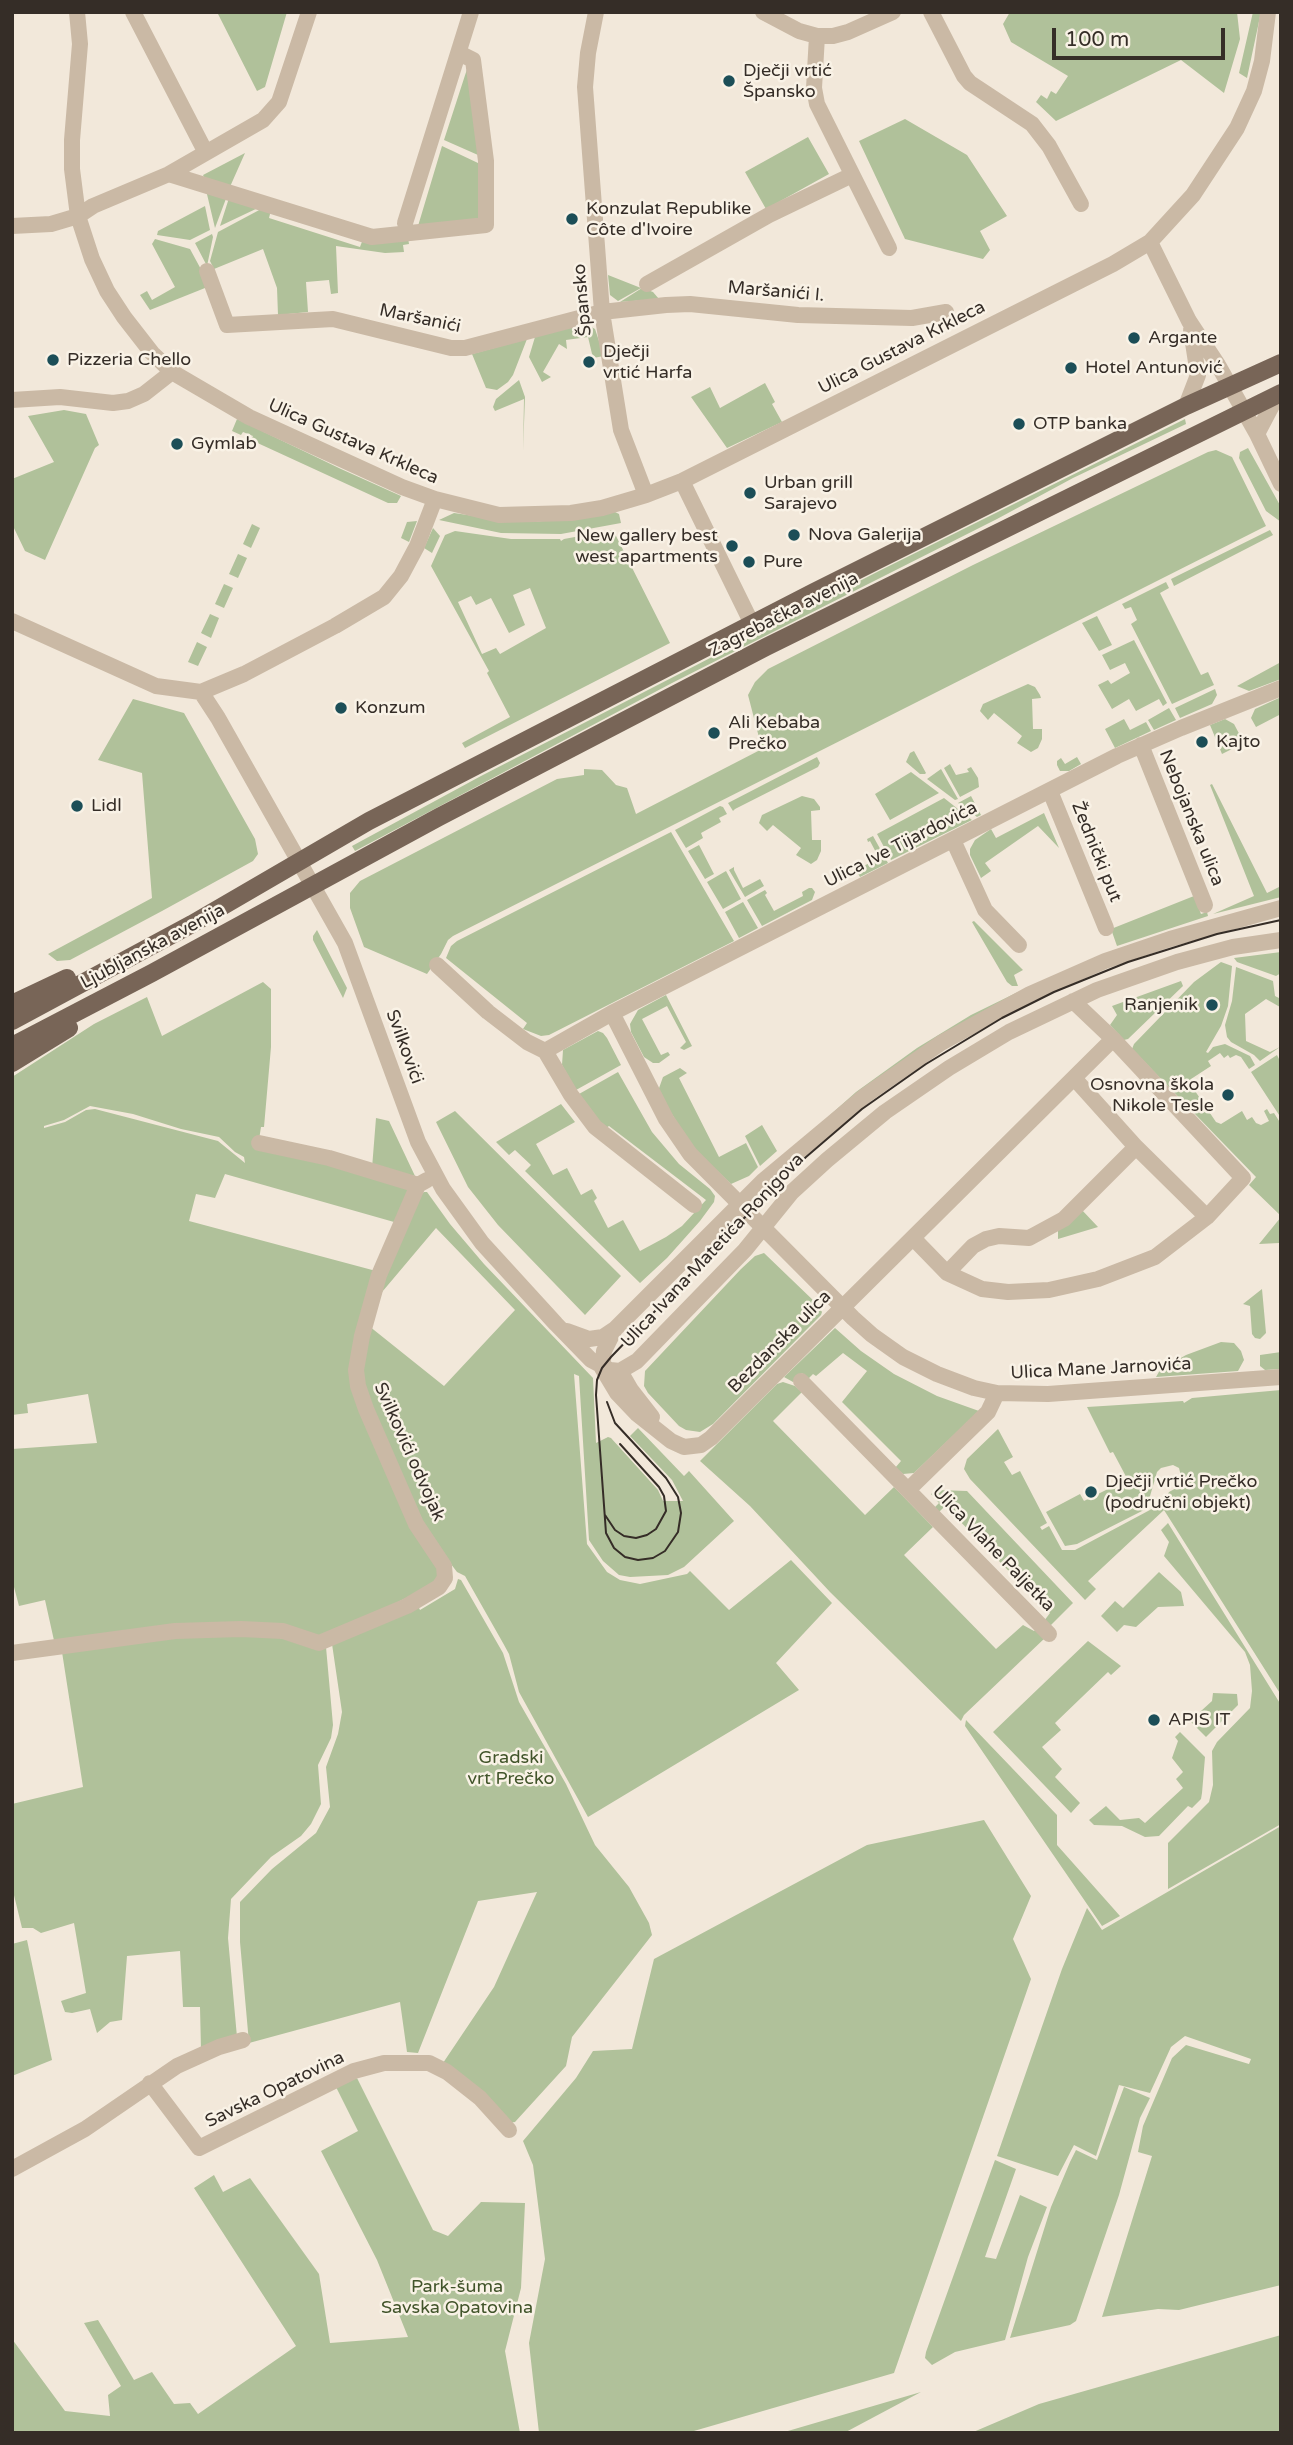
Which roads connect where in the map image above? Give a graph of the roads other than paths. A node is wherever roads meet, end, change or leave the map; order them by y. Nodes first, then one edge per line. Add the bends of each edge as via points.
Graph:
1 (77, 12) edge
2 (133, 12) edge
3 (309, 12) edge
4 (471, 12) edge
5 (596, 12) edge
6 (762, 12) edge
7 (893, 12) edge
8 (931, 12) edge
9 (1268, 12) edge
10 (817, 36) junction
11 (459, 53) junction
12 (205, 151) junction
13 (169, 174) junction
14 (852, 175) junction
15 (1081, 204) dead end
16 (78, 216) junction
17 (405, 223) dead end
18 (12, 226) edge
19 (1150, 242) junction
20 (890, 248) dead end
21 (207, 271) dead end
22 (648, 284) dead end
23 (602, 312) junction
24 (946, 312) dead end
25 (1189, 321) junction
26 (1281, 363) edge
27 (172, 372) junction
28 (1230, 386) junction
29 (1279, 394) edge
30 (12, 400) edge
31 (1186, 406) junction
32 (1245, 411) junction
33 (1257, 434) junction
34 (681, 481) junction
35 (1281, 484) edge
36 (646, 495) junction
37 (435, 499) junction
38 (12, 621) edge
39 (752, 624) junction
40 (1281, 688) edge
41 (201, 692) junction
42 (1141, 745) junction
43 (1050, 791) junction
44 (953, 840) junction
45 (299, 861) junction
46 (313, 885) junction
47 (1205, 905) dead end
48 (1281, 908) edge
49 (192, 924) junction
50 (1106, 928) dead end
51 (1281, 940) edge
52 (1019, 945) dead end
53 (437, 965) dead end
54 (128, 985) junction
55 (1073, 1001) junction
56 (12, 1004) edge
57 (612, 1013) junction
58 (12, 1021) edge
59 (1113, 1039) junction
60 (12, 1046) edge
61 (545, 1051) junction
62 (12, 1063) edge
63 (1074, 1078) junction
64 (259, 1143) dead end
65 (1136, 1147) junction
66 (435, 1175) junction
67 (418, 1185) junction
68 (739, 1203) junction
69 (694, 1205) dead end
70 (1207, 1217) junction
71 (764, 1227) junction
72 (913, 1238) junction
73 (947, 1273) junction
74 (842, 1307) junction
75 (556, 1324) junction
76 (615, 1329) junction
77 (602, 1368) junction
78 (620, 1371) junction
79 (1281, 1377) edge
80 (801, 1381) dead end
81 (997, 1393) junction
82 (665, 1437) junction
83 (908, 1490) junction
84 (1049, 1634) dead end
85 (12, 1653) edge
86 (243, 2040) dead end
87 (150, 2083) junction
88 (509, 2130) dead end
89 (12, 2169) edge

1 - 16 street, Ulica Gustava Krkleca via 80,44 72,150
2 - 12 street
3 - 12 street via 272,112
4 - 11 street
5 - 23 street, Špansko via 585,87
6 - 10 street via 799,32
7 - 10 street via 848,33
8 - 15 street via 964,76 1032,124
9 - 19 street, Ulica Gustava Krkleca via 1254,91 1237,128 1193,195
10 - 14 street via 817,104
11 - 13 street via 473,60 486,161 486,225 372,237
11 - 17 street
12 - 13 street
13 - 16 street
14 - 20 street
14 - 22 street via 769,215
16 - 18 street via 51,224
16 - 27 street, Ulica Gustava Krkleca via 107,291 152,353
19 - 25 street
19 - 34 street, Ulica Gustava Krkleca
21 - 23 street, Maršanići via 227,325 333,319 464,348
23 - 24 street, Maršanići I. via 690,304 799,315 912,318
23 - 36 street, Špansko via 621,430
25 - 28 street
25 - 31 street via 1198,375
26 - 28 main road, Zagrebačka avenija
27 - 30 street via 128,401
27 - 37 street, Ulica Gustava Krkleca via 249,417
28 - 31 main road, Zagrebačka avenija
28 - 32 street
29 - 32 main road, Zagrebačka avenija
29 - 33 street
31 - 39 main road, Zagrebačka avenija
32 - 33 street
32 - 46 main road, Zagrebačka avenija via 766,647
33 - 35 street
34 - 36 street, Ulica Gustava Krkleca
34 - 39 street, Zagrebačka avenija
36 - 37 street, Ulica Gustava Krkleca via 571,513 499,515
37 - 41 street via 417,546 384,597 244,674
38 - 41 street via 156,686
39 - 45 main road, Zagrebačka avenija
40 - 42 street, Ulica Ive Tijardovića
41 - 45 street, Svilkovići
42 - 43 street, Ulica Ive Tijardovića
42 - 47 street, Nebojanska ulica
43 - 44 street, Ulica Ive Tijardovića
43 - 50 street, Žednički put
44 - 52 street via 985,910
44 - 57 street, Ulica Ive Tijardovića
45 - 46 street, Svilkovići
45 - 49 main road, Ljubljanska avenija
46 - 54 main road, Ljubljanska avenija
46 - 66 street, Svilkovići via 345,943 413,1129
48 - 68 street, Ulica Ivana Matetića Ronjgova via 1105,961 989,1015 866,1095
49 - 56 main road via 125,948
49 - 58 main road, Ljubljanska avenija
51 - 55 street, Ulica Ivana Matetića Ronjgova via 1177,962
53 - 61 street via 488,1012
54 - 60 main road, Ljubljanska avenija
54 - 62 main road via 96,1012
55 - 59 street
55 - 71 street, Ulica Ivana Matetića Ronjgova via 984,1047 901,1100 810,1175
57 - 61 street, Ulica Ive Tijardovića
57 - 68 street, Ulica Mane Jarnovića via 677,1136
59 - 63 street, Bezdanska ulica
59 - 70 street via 1243,1178
61 - 69 street via 595,1127
63 - 65 street
63 - 72 street, Bezdanska ulica
64 - 67 street
65 - 70 street
65 - 73 street via 1064,1219 1029,1238 986,1239
66 - 67 street
66 - 75 street, Svilkovići via 470,1228
67 - 85 street, Svilkovići odvojak via 379,1275 356,1370 393,1473 416,1524 440,1559 443,1582 431,1594 319,1643 283,1631 228,1629 175,1631
68 - 71 street, Ulica Mane Jarnovića
68 - 76 street, Ulica Ivana Matetića Ronjgova
70 - 73 street via 1155,1257 1098,1279 1049,1290 982,1289
71 - 74 street, Ulica Mane Jarnovića
71 - 78 street, Ulica Ivana Matetića Ronjgova via 637,1361
72 - 73 street
72 - 74 street, Bezdanska ulica
74 - 81 street, Ulica Mane Jarnovića via 903,1357 964,1385
74 - 82 street, Bezdanska ulica via 706,1442 688,1447
75 - 76 street, Ulica Ivana Matetića Ronjgova via 589,1339
75 - 77 street, Svilkovići
76 - 77 street
77 - 78 street
77 - 82 street, Bezdanska ulica via 617,1393
78 - 82 street
79 - 81 street, Ulica Mane Jarnovića via 1048,1394
80 - 83 street, Ulica Vlahe Paljetka
81 - 83 street, Ulica Vlahe Paljetka via 988,1412
83 - 84 street, Ulica Vlahe Paljetka
86 - 87 street via 177,2066
87 - 88 street, Savska Opatovina via 200,2148 354,2071 384,2063 429,2063 447,2072 480,2098
87 - 89 street via 85,2129

